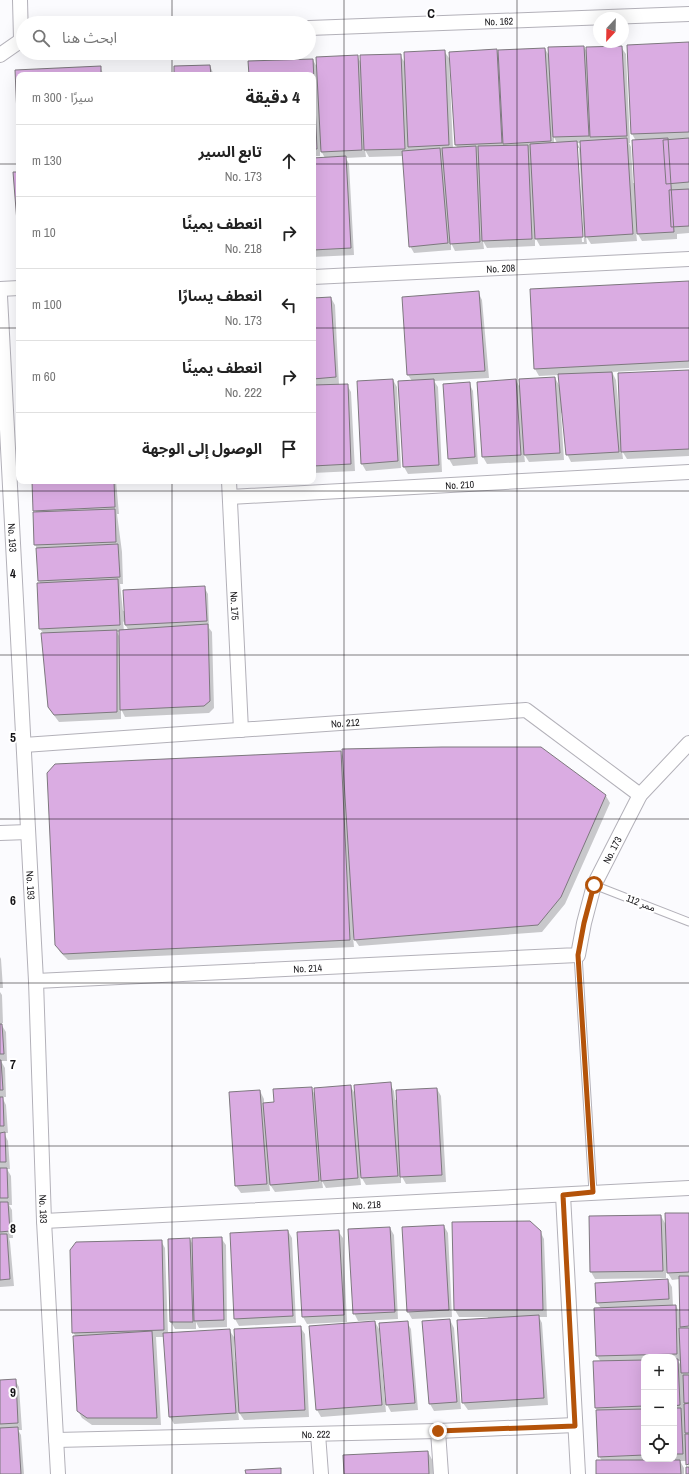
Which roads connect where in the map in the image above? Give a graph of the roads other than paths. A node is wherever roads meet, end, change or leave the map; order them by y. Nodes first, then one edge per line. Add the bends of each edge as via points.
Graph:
1 (20, 0) edge
2 (689, 14) edge
3 (21, 16) edge
4 (316, 28) edge
5 (16, 43) edge
6 (0, 55) edge
7 (689, 259) edge
8 (316, 277) edge
9 (16, 288) edge
10 (0, 289) edge
11 (0, 296) edge
12 (689, 472) edge
13 (229, 484) edge
14 (230, 497) junction
15 (241, 730) junction
16 (689, 743) edge
17 (24, 745) junction
18 (640, 795) junction
19 (28, 832) junction
20 (0, 833) edge
21 (594, 885) junction
22 (689, 922) edge
23 (578, 955) junction
24 (36, 981) junction
25 (689, 1188) edge
26 (593, 1192) junction
27 (563, 1195) junction
28 (44, 1221) junction
29 (575, 1426) junction
30 (438, 1431) junction
31 (318, 1434) junction
32 (56, 1440) junction
33 (58, 1474) edge
34 (320, 1474) edge
35 (441, 1474) edge
36 (578, 1474) edge

1 - 3 street
2 - 4 street, No. 162
5 - 6 street
7 - 8 street, No. 208
9 - 10 street
11 - 17 street, No. 193
12 - 14 street, No. 210
13 - 14 street, No. 175
14 - 15 street, No. 175
15 - 17 street, No. 212
15 - 18 street, No. 212 via 526,710
16 - 18 street, No. 173
17 - 19 street, No. 193
18 - 21 street, No. 173
19 - 20 street
19 - 24 street, No. 193
21 - 22 lane, ممر 112
21 - 23 street, No. 173
23 - 24 street, No. 214
23 - 26 lane, No. 173
24 - 28 street, No. 193
25 - 26 street, No. 218
26 - 27 street, No. 218
27 - 28 street, No. 218
27 - 29 street
28 - 32 street, No. 193
29 - 30 street, No. 222
29 - 36 street
30 - 31 street, No. 222
30 - 35 street
31 - 32 street, No. 222
31 - 34 street
32 - 33 street, No. 193

